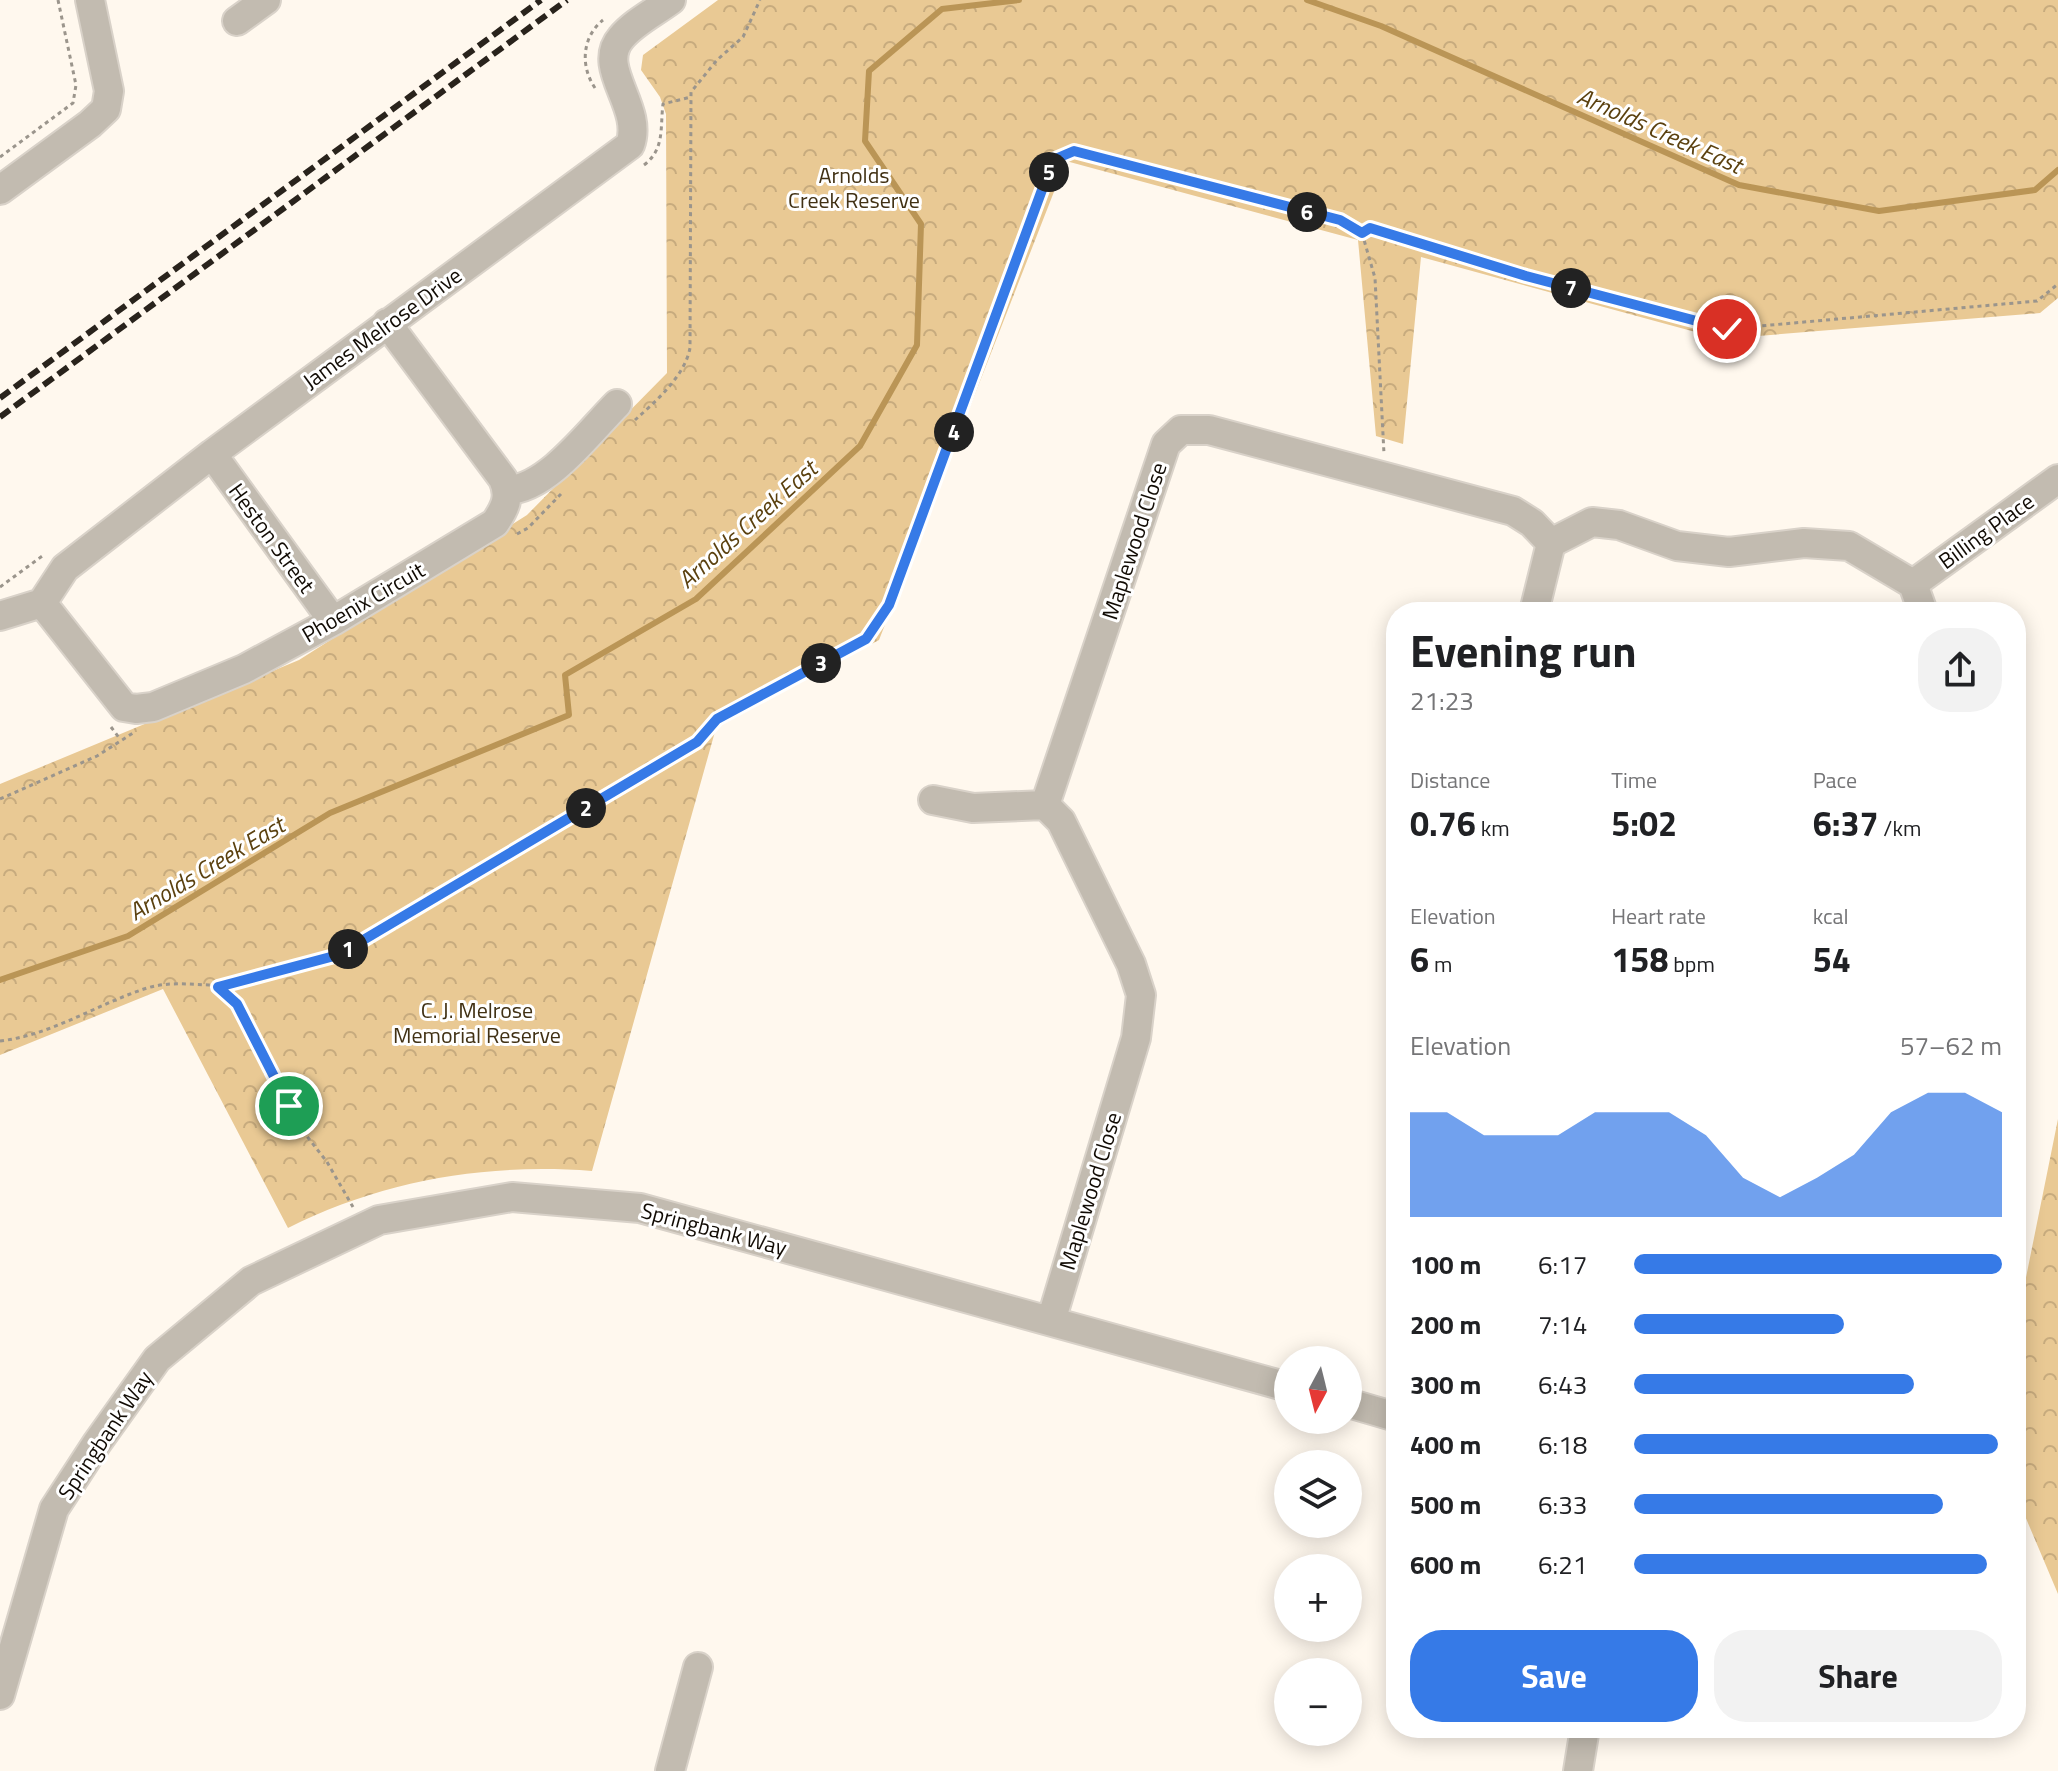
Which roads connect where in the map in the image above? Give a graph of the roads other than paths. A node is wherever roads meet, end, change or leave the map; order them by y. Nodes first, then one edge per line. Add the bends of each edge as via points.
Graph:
1 (90, 0) edge
2 (266, 0) edge
3 (671, 0) edge
4 (237, 21) dead end
5 (0, 190) edge
6 (387, 323) junction
7 (617, 404) dead end
8 (212, 454) junction
9 (2058, 479) edge
10 (508, 490) junction
11 (1551, 543) junction
12 (1913, 584) junction
13 (1536, 602) edge
14 (1919, 602) edge
15 (42, 603) junction
16 (0, 616) edge
17 (333, 621) junction
18 (933, 800) dead end
19 (1045, 805) junction
20 (1051, 1321) junction
21 (1274, 1383) edge
22 (1362, 1407) edge
23 (1386, 1414) edge
24 (698, 1667) dead end
25 (0, 1695) edge
26 (1583, 1738) edge
27 (670, 1771) edge
28 (1578, 1771) edge

1 - 5 street via 109,91 106,109
2 - 4 street
3 - 6 street, James Melrose Drive via 615,47 614,71 633,116 630,145
6 - 8 street, James Melrose Drive
6 - 10 street
7 - 10 street via 550,471 523,489
8 - 15 street, James Melrose Drive via 65,568
8 - 17 street, Heston Street
9 - 12 street, Billing Place
10 - 17 street, Phoenix Circuit via 495,523
11 - 12 street via 1592,522 1619,525 1677,546 1729,552 1804,543 1849,546
11 - 13 street
11 - 19 street, Maplewood Close via 1513,511 1209,430 1181,430 1166,444
12 - 14 street
15 - 16 street
15 - 17 street, Phoenix Circuit via 124,707 136,709 153,707 244,669
18 - 19 street via 973,808
19 - 20 street, Maplewood Close via 1061,821 1141,995 1136,1038
20 - 21 street, Springbank Way
20 - 25 street, Springbank Way via 640,1208 512,1197 379,1220 251,1281 157,1359 54,1509
22 - 23 street
24 - 27 street
26 - 28 street

